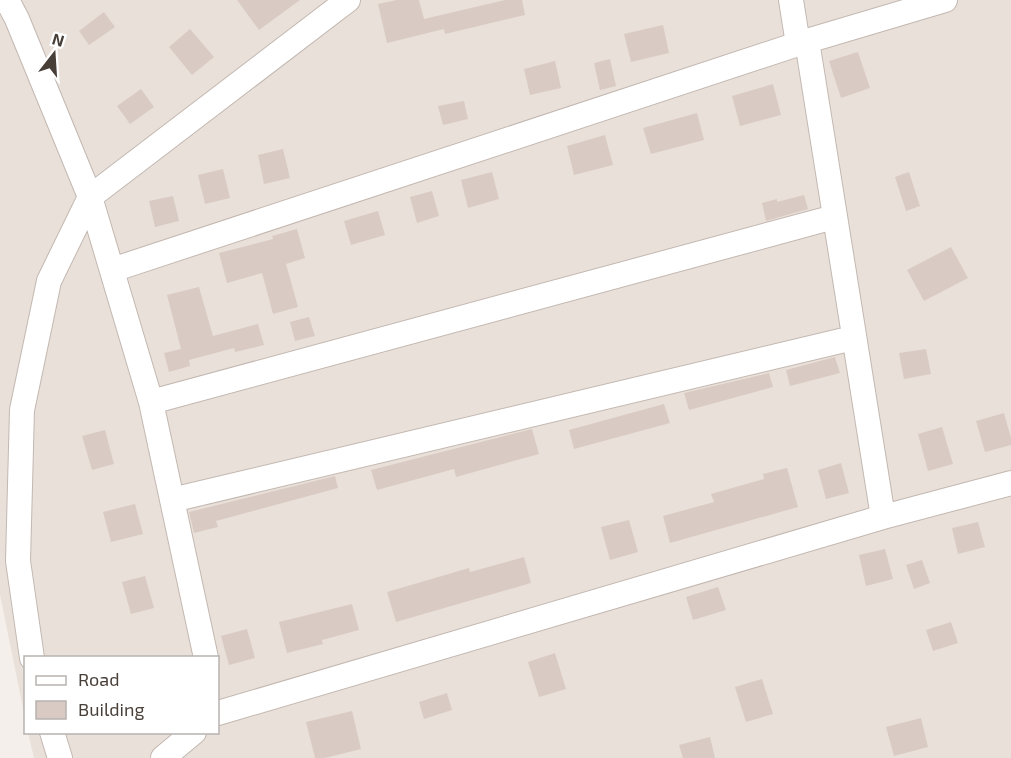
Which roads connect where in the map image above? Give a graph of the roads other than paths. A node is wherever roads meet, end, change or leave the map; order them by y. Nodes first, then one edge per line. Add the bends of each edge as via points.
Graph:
1 (7, 0) edge
2 (348, 0) edge
3 (791, 0) edge
4 (945, 0) edge
5 (802, 43) junction
6 (90, 197) junction
7 (834, 217) junction
8 (112, 270) junction
9 (853, 338) junction
10 (151, 402) junction
11 (1011, 483) edge
12 (172, 500) junction
13 (883, 517) junction
14 (32, 656) edge
15 (206, 656) edge
16 (219, 712) edge
17 (53, 734) edge
18 (192, 734) edge
19 (60, 758) edge
20 (163, 758) edge

1 - 6 street
2 - 6 street
3 - 5 street
4 - 5 street
5 - 7 street
5 - 8 street
6 - 8 street
6 - 14 street via 49,281 22,410 18,561
7 - 9 street
7 - 10 street
8 - 10 street
9 - 12 street
9 - 13 street
10 - 12 street
11 - 13 street
12 - 15 street
13 - 16 street
17 - 19 street
18 - 20 street

